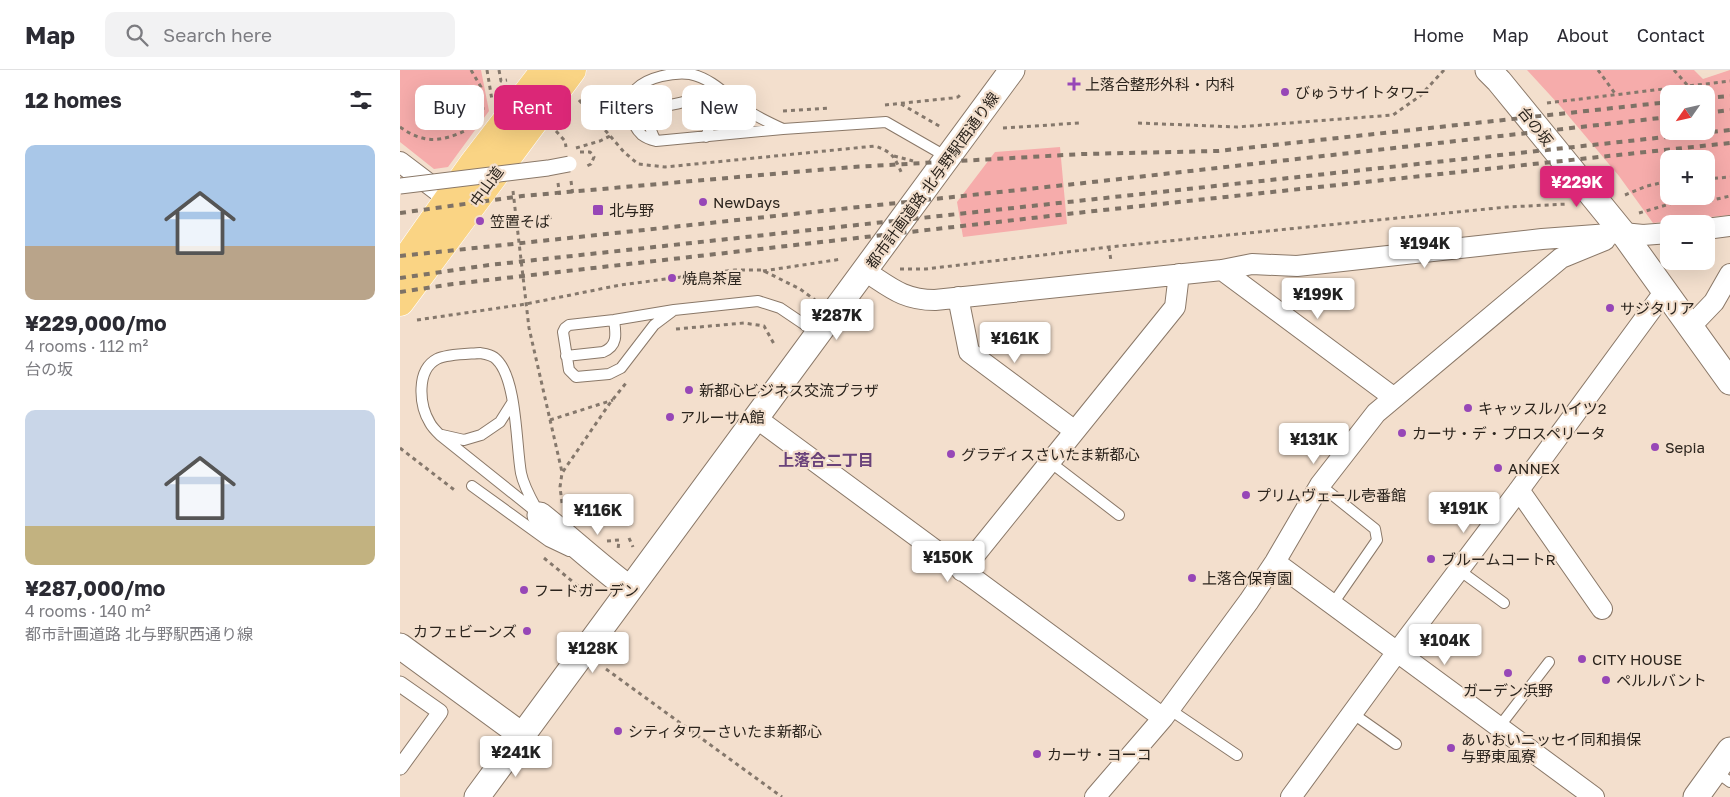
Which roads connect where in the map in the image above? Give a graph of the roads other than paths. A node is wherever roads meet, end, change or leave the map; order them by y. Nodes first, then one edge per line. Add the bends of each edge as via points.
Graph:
1 (546, 70) edge
2 (572, 70) edge
3 (1012, 70) edge
4 (1488, 70) edge
5 (783, 129) junction
6 (706, 137) junction
7 (656, 142) junction
8 (948, 157) junction
9 (400, 162) edge
10 (570, 170) road end
11 (400, 186) edge
12 (458, 206) junction
13 (1631, 223) junction
14 (1730, 226) edge
15 (1715, 228) edge
16 (1660, 233) edge
17 (400, 268) edge
18 (1222, 270) junction
19 (864, 271) junction
20 (1179, 274) junction
21 (1730, 274) edge
22 (1664, 290) junction
23 (958, 297) junction
24 (674, 310) junction
25 (407, 311) edge
26 (614, 320) junction
27 (1690, 326) junction
28 (818, 334) junction
29 (566, 356) junction
30 (1730, 382) edge
31 (1393, 397) junction
32 (512, 403) junction
33 (756, 418) junction
34 (1075, 431) junction
35 (440, 435) junction
36 (1050, 462) junction
37 (1320, 485) junction
38 (472, 486) dead end
39 (1519, 490) junction
40 (551, 510) junction
41 (1119, 515) dead end
42 (611, 560) junction
43 (1275, 562) junction
44 (1459, 570) junction
45 (962, 571) junction
46 (630, 589) junction
47 (1504, 603) dead end
48 (1332, 605) junction
49 (1602, 609) dead end
50 (400, 646) edge
51 (1396, 652) junction
52 (1550, 662) dead end
53 (400, 684) edge
54 (1352, 713) junction
55 (1166, 714) junction
56 (1499, 727) junction
57 (523, 736) junction
58 (1396, 744) dead end
59 (1730, 750) edge
60 (1237, 755) dead end
61 (400, 767) edge
62 (1722, 777) edge
63 (477, 797) edge
64 (1095, 797) edge
65 (1291, 797) edge
66 (1594, 797) edge
67 (1696, 797) edge

1 - 12 highway, 中山道 via 473,164
2 - 12 highway, 中山道
3 - 8 street, 都市計画道路 北与野駅西通り線
4 - 13 street, 台の坂
5 - 6 lane
5 - 7 lane via 759,118 707,80 690,74 673,74 645,83 635,90 631,103 630,114 634,124 642,135
5 - 8 lane via 886,122
6 - 7 lane
6 - 7 lane via 710,127 708,114 702,104 694,101 655,109 650,124
8 - 19 street, 都市計画道路 北与野駅西通り線
9 - 12 street
10 - 11 street, bridge via 548,168
12 - 17 highway, 中山道
12 - 25 highway, 中山道
13 - 16 street via 1643,235
13 - 18 street via 1542,239 1298,266 1252,264
13 - 22 street, 台の坂
13 - 31 street via 1561,258
14 - 15 street
18 - 20 street
18 - 31 street
19 - 23 street via 910,298
19 - 28 street, 都市計画道路 北与野駅西通り線
20 - 23 street
20 - 34 street via 1175,307
21 - 27 street via 1714,302
22 - 27 street, 台の坂
22 - 39 street
23 - 34 street via 969,352
24 - 26 lane
24 - 28 lane via 758,302 780,308
24 - 29 lane via 654,325 621,368 609,374 576,377 569,370
26 - 29 lane via 616,337 608,350
26 - 29 lane via 564,328
27 - 30 street, 台の坂
28 - 33 street, 都市計画道路 北与野駅西通り線
31 - 37 street via 1376,413
32 - 35 lane via 500,422 481,435 464,440
32 - 35 lane via 504,368 496,359 480,353 438,358 429,366 421,390 429,422
32 - 40 lane via 521,474 530,496
33 - 45 street
33 - 46 street, 都市計画道路 北与野駅西通り線
34 - 36 street
35 - 40 lane
36 - 41 lane
36 - 45 street
37 - 43 street
37 - 48 lane via 1376,529 1377,540
38 - 42 lane via 548,541
39 - 44 street
39 - 49 street
40 - 42 street via 579,546
42 - 46 street
43 - 48 street
43 - 55 street
44 - 47 lane
44 - 51 street
45 - 55 street
46 - 57 street, 都市計画道路 北与野駅西通り線
48 - 51 street
50 - 57 street
51 - 54 street
51 - 56 street
52 - 56 lane
53 - 61 street via 440,712
54 - 58 lane
54 - 65 street
55 - 60 lane
55 - 64 street
56 - 66 street
57 - 63 street, 都市計画道路 北与野駅西通り線
59 - 62 street
62 - 67 street

